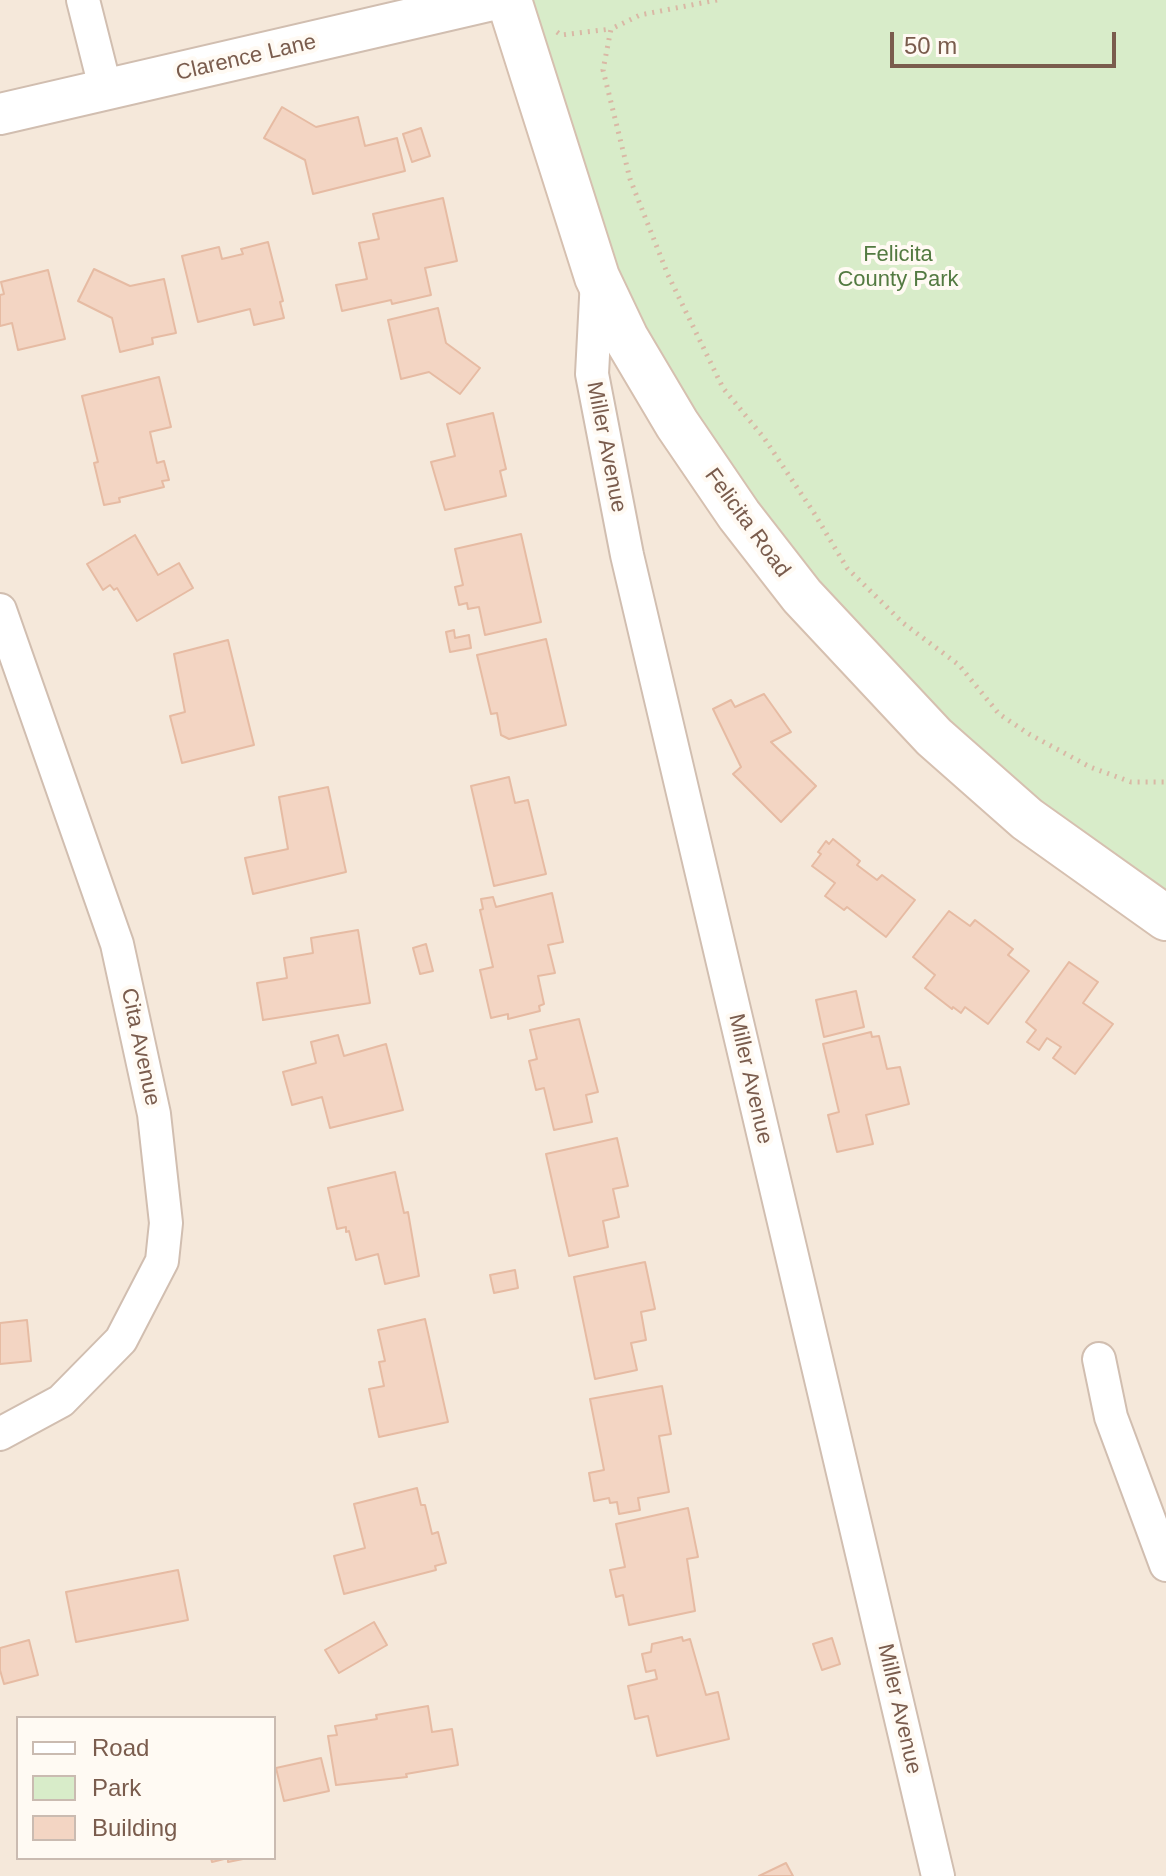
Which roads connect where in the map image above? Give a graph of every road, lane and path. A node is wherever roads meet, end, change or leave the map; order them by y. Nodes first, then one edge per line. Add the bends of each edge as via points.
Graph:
1 (83, 0) edge
2 (492, 0) edge
3 (509, 0) edge
4 (717, 0) edge
5 (549, 26) dead end
6 (611, 29) junction
7 (106, 91) junction
8 (0, 114) edge
9 (597, 277) junction
10 (0, 610) edge
11 (1166, 782) edge
12 (1166, 918) edge
13 (1099, 1359) dead end
14 (0, 1434) edge
15 (1166, 1565) edge
16 (938, 1876) edge

1 - 7 street
2 - 7 street, Clarence Lane
3 - 9 main road, Felicita Road
4 - 6 path via 640,15
5 - 6 path via 561,35
6 - 11 path via 603,70 630,179 668,275 723,388 764,438 847,568 903,623 959,665 999,714 1090,767 1131,782
7 - 8 street, Clarence Lane
9 - 12 main road, Felicita Road via 677,424 762,548 802,596 964,764 1027,819
9 - 16 street, Miller Avenue via 592,374 627,555
10 - 14 street, Cita Avenue via 117,944 154,1114 166,1223 162,1261 121,1340 61,1401
13 - 15 street via 1111,1417

